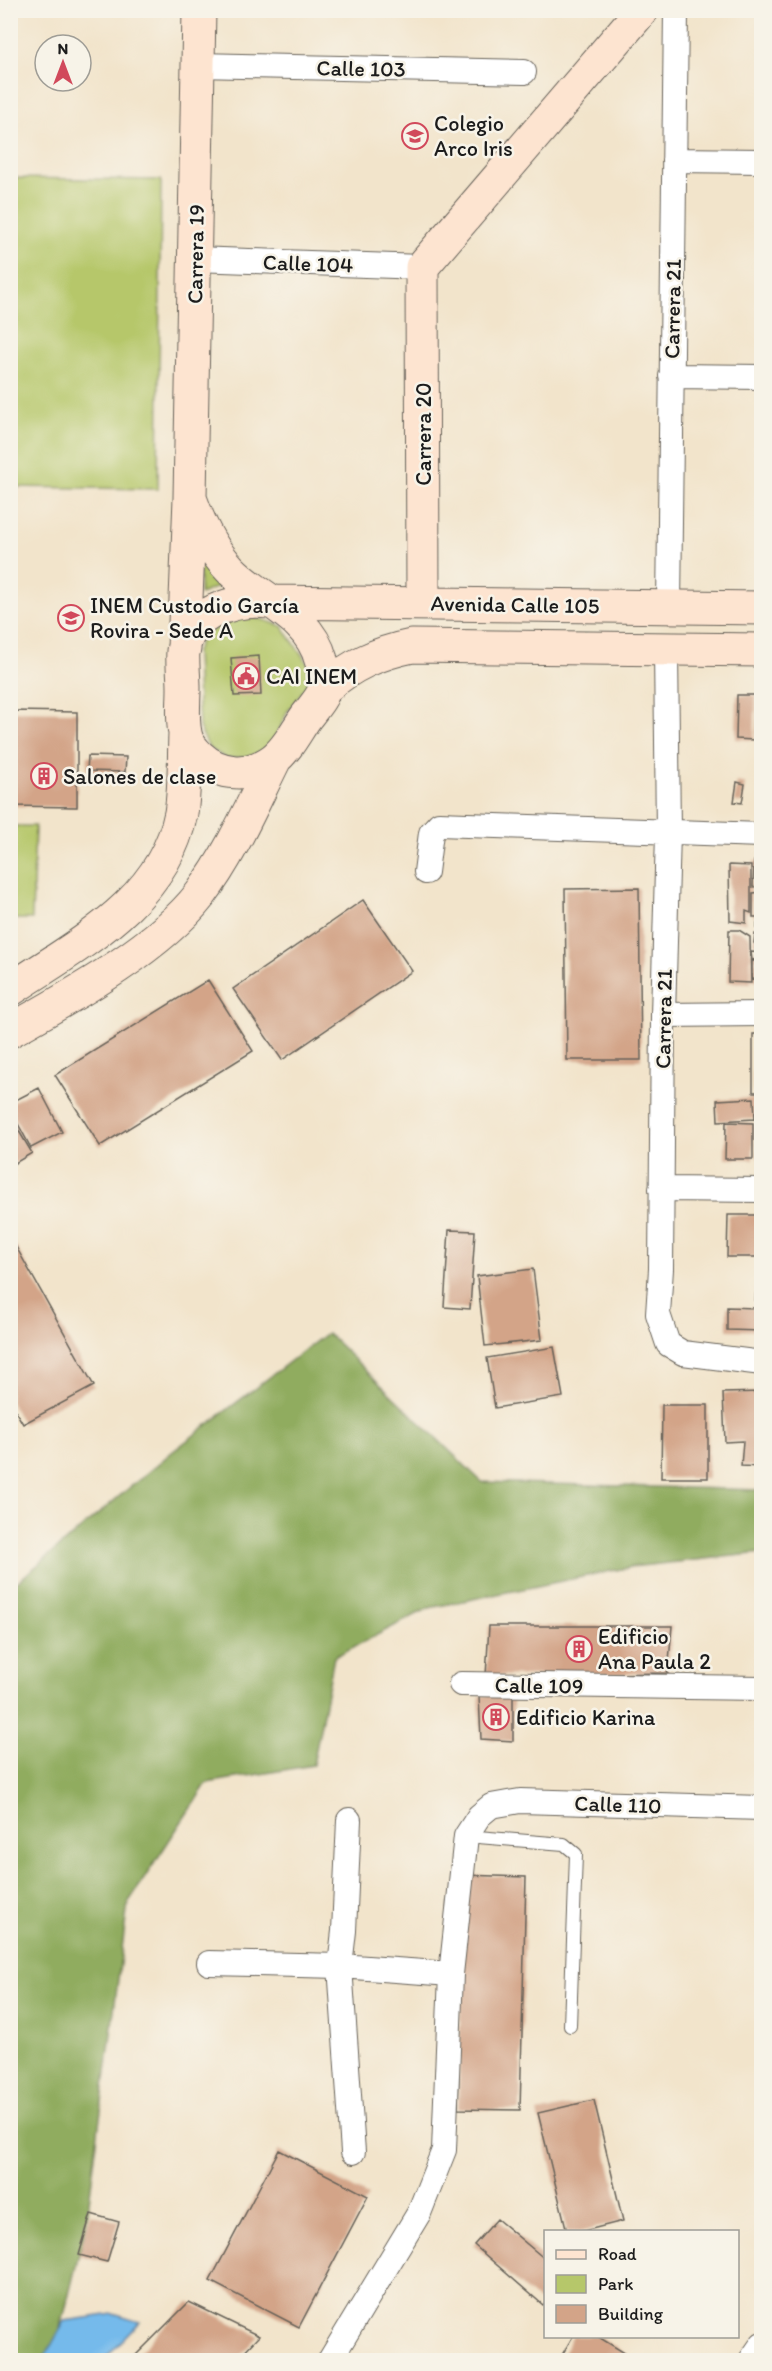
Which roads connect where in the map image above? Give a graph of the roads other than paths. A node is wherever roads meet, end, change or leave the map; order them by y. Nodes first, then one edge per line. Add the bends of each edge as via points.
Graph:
1 (199, 10) edge
2 (642, 10) edge
3 (676, 10) edge
4 (198, 65) junction
5 (524, 72) dead end
6 (674, 160) junction
7 (762, 161) edge
8 (195, 259) junction
9 (422, 267) junction
10 (671, 375) junction
11 (762, 377) edge
12 (190, 498) junction
13 (269, 602) junction
14 (423, 602) junction
15 (669, 607) junction
16 (762, 608) edge
17 (666, 649) junction
18 (762, 650) edge
19 (183, 651) junction
20 (325, 688) junction
21 (185, 734) junction
22 (275, 759) junction
23 (668, 833) junction
24 (762, 836) edge
25 (426, 872) dead end
26 (10, 990) edge
27 (762, 1014) edge
28 (663, 1015) junction
29 (10, 1031) edge
30 (661, 1189) junction
31 (762, 1190) edge
32 (762, 1363) edge
33 (461, 1684) dead end
34 (762, 1688) edge
35 (762, 1808) edge
36 (349, 1820) dead end
37 (466, 1836) junction
38 (209, 1963) dead end
39 (340, 1966) junction
40 (450, 1974) junction
41 (570, 2026) dead end
42 (353, 2152) dead end
43 (762, 2344) edge
44 (330, 2361) edge
45 (751, 2361) edge

1 - 4 main road, Carrera 19
2 - 9 main road
3 - 6 street, Carrera 21
4 - 5 street, Calle 103
4 - 8 main road, Carrera 19
6 - 7 street
6 - 10 street, Carrera 21
8 - 9 street, Calle 104
8 - 12 main road, Carrera 19
9 - 14 main road, Carrera 20
10 - 11 street
10 - 15 street, Carrera 21
12 - 13 main road, Carrera 19 via 216,553
12 - 19 main road, Carrera 19
13 - 14 main road, Avenida Calle 105
13 - 19 main road via 241,602 206,616 188,635
13 - 20 main road via 300,622 311,636 322,661
14 - 15 main road, Avenida Calle 105
15 - 16 main road, Avenida Calle 105
17 - 18 main road, Avenida Calle 105
17 - 20 main road, Avenida Calle 105 via 412,646 386,651 360,663
17 - 23 street, Carrera 21
19 - 21 main road
20 - 22 main road
21 - 22 main road via 193,750 224,771 251,771
21 - 26 main road via 180,813 163,860 148,884 102,929
22 - 29 main road via 226,856 199,897 120,964
23 - 24 street
23 - 25 street via 439,824 431,833
23 - 28 street, Carrera 21
27 - 28 street
28 - 30 street, Carrera 21
30 - 31 street
30 - 32 street, Carrera 21 via 658,1314 668,1344 684,1353
33 - 34 street, Calle 109
35 - 37 street, Calle 110 via 520,1801 491,1806
36 - 39 street
37 - 40 street
37 - 41 lane via 564,1844 576,1854
38 - 39 street
39 - 40 street
39 - 42 street
40 - 44 street via 444,2150 419,2213
43 - 45 street

